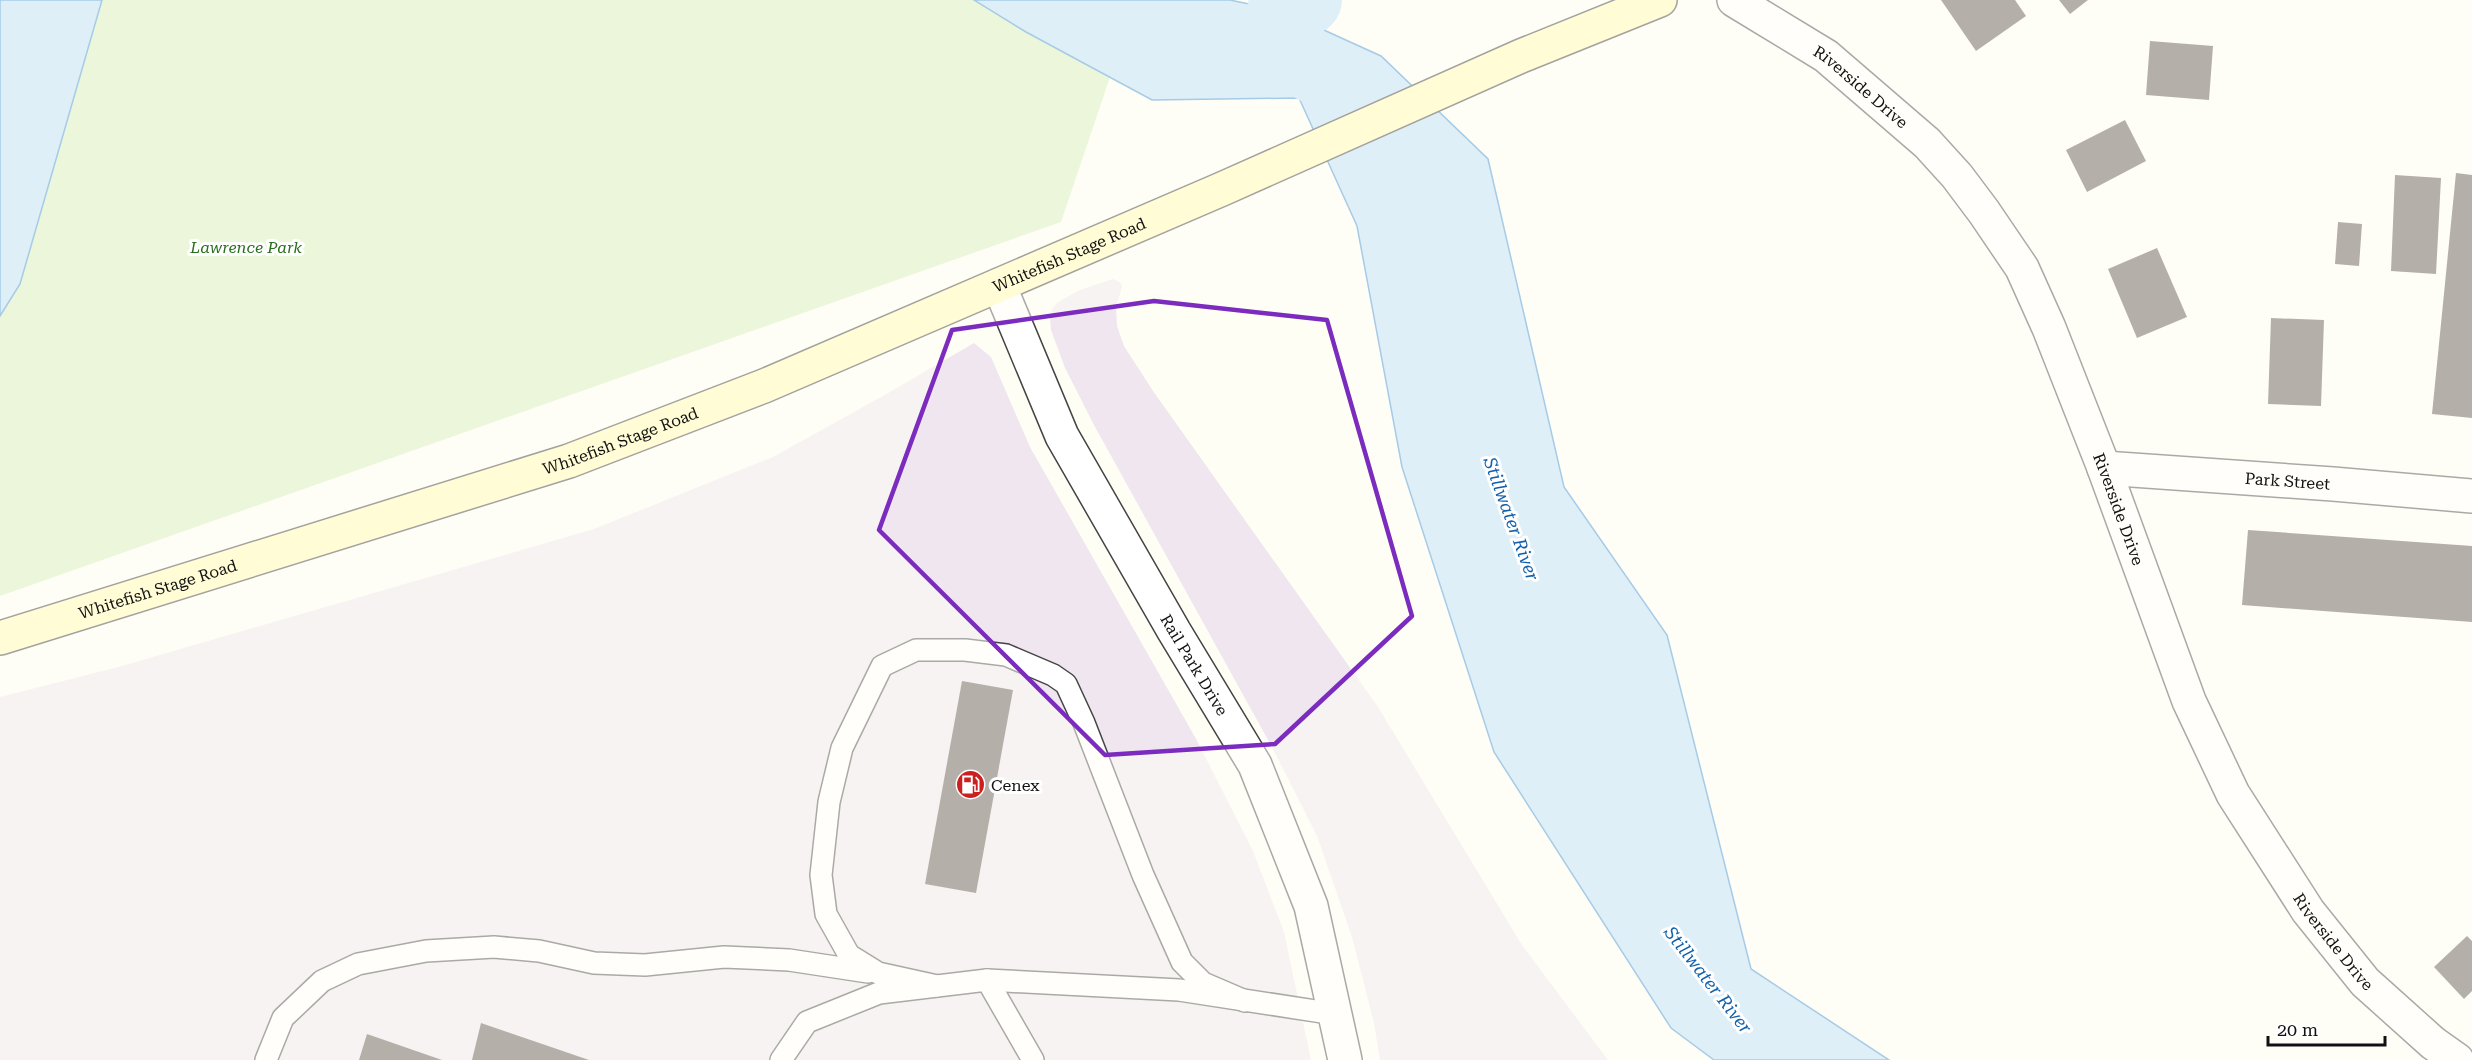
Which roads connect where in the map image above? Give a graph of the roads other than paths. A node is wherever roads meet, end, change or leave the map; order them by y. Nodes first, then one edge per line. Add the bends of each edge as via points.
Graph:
1 (1660, 0) edge
2 (1734, 0) edge
3 (999, 285) junction
4 (2104, 468) junction
5 (2472, 496) edge
6 (0, 638) edge
7 (878, 973) junction
8 (987, 980) junction
9 (937, 986) junction
10 (1245, 1001) junction
11 (1335, 1014) junction
12 (266, 1060) edge
13 (781, 1060) edge
14 (1033, 1060) edge
15 (1346, 1060) edge
16 (2457, 1060) edge

1 - 3 main road, Whitefish Stage Road via 1521,56
2 - 4 street, Riverside Drive via 1826,56 1927,143 1957,176 2022,268
3 - 6 main road, Whitefish Stage Road via 764,386 569,461
3 - 11 street, Rail Park Drive via 1062,436 1255,765 1311,906
4 - 5 street, Park Street
4 - 16 street, Riverside Drive via 2189,701 2233,794 2308,911 2365,982
7 - 9 lane
7 - 10 lane via 849,955 826,914 821,875 829,802 842,748 882,666 916,650 965,650 1006,655 1066,684 1182,962 1203,983
7 - 12 lane via 768,959 724,957 645,965 594,963 539,951 494,947 426,951 358,964 322,981 283,1018
8 - 9 lane
8 - 10 lane via 1179,990
8 - 14 lane
9 - 13 lane via 879,993 807,1022
10 - 11 lane
11 - 15 street, Rail Park Drive

